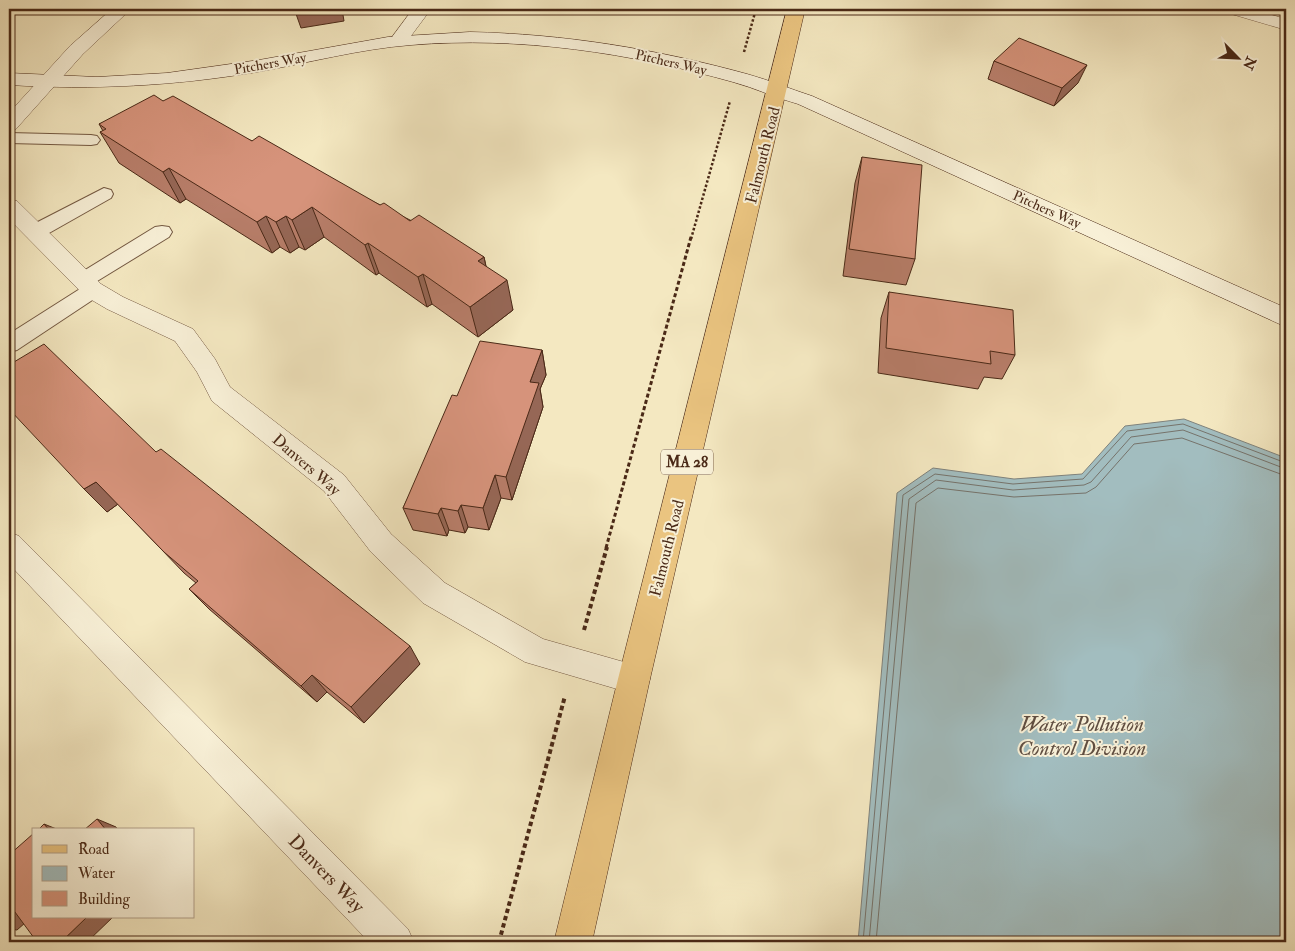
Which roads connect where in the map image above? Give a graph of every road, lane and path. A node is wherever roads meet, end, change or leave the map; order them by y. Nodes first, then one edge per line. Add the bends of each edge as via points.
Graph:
1 (122, 9) edge
2 (422, 9) edge
3 (756, 9) edge
4 (796, 9) edge
5 (1234, 9) edge
6 (1286, 25) edge
7 (400, 40) junction
8 (742, 58) dead end
9 (9, 79) edge
10 (46, 80) junction
11 (777, 92) junction
12 (732, 96) dead end
13 (9, 125) edge
14 (9, 138) edge
15 (91, 140) dead end
16 (104, 194) dead end
17 (9, 206) edge
18 (35, 232) junction
19 (162, 232) dead end
20 (88, 285) junction
21 (1286, 318) edge
22 (9, 344) edge
23 (9, 545) edge
24 (574, 662) junction
25 (634, 679) junction
26 (395, 942) edge
27 (499, 942) edge
28 (573, 942) edge

1 - 10 street via 99,27
2 - 7 street
3 - 8 path
4 - 11 main road, Falmouth Road / MA 28
5 - 6 street
7 - 10 street, Pitchers Way via 257,67 178,76 103,82
7 - 11 street, Pitchers Way via 461,37 545,41 600,48 694,66 741,78
9 - 10 street, Pitchers Way
10 - 13 street
11 - 21 street, Pitchers Way via 805,100
11 - 25 main road, Falmouth Road / MA 28
12 - 24 path
14 - 15 lane
16 - 18 lane
17 - 18 street, Danvers Way
18 - 20 street, Danvers Way
19 - 20 lane
20 - 22 lane
20 - 24 street, Danvers Way via 115,303 184,335 221,394 334,484 381,543 434,593 536,652
23 - 26 street, Danvers Way
24 - 25 street, Danvers Way
24 - 27 path
25 - 28 main road, Falmouth Road / MA 28

